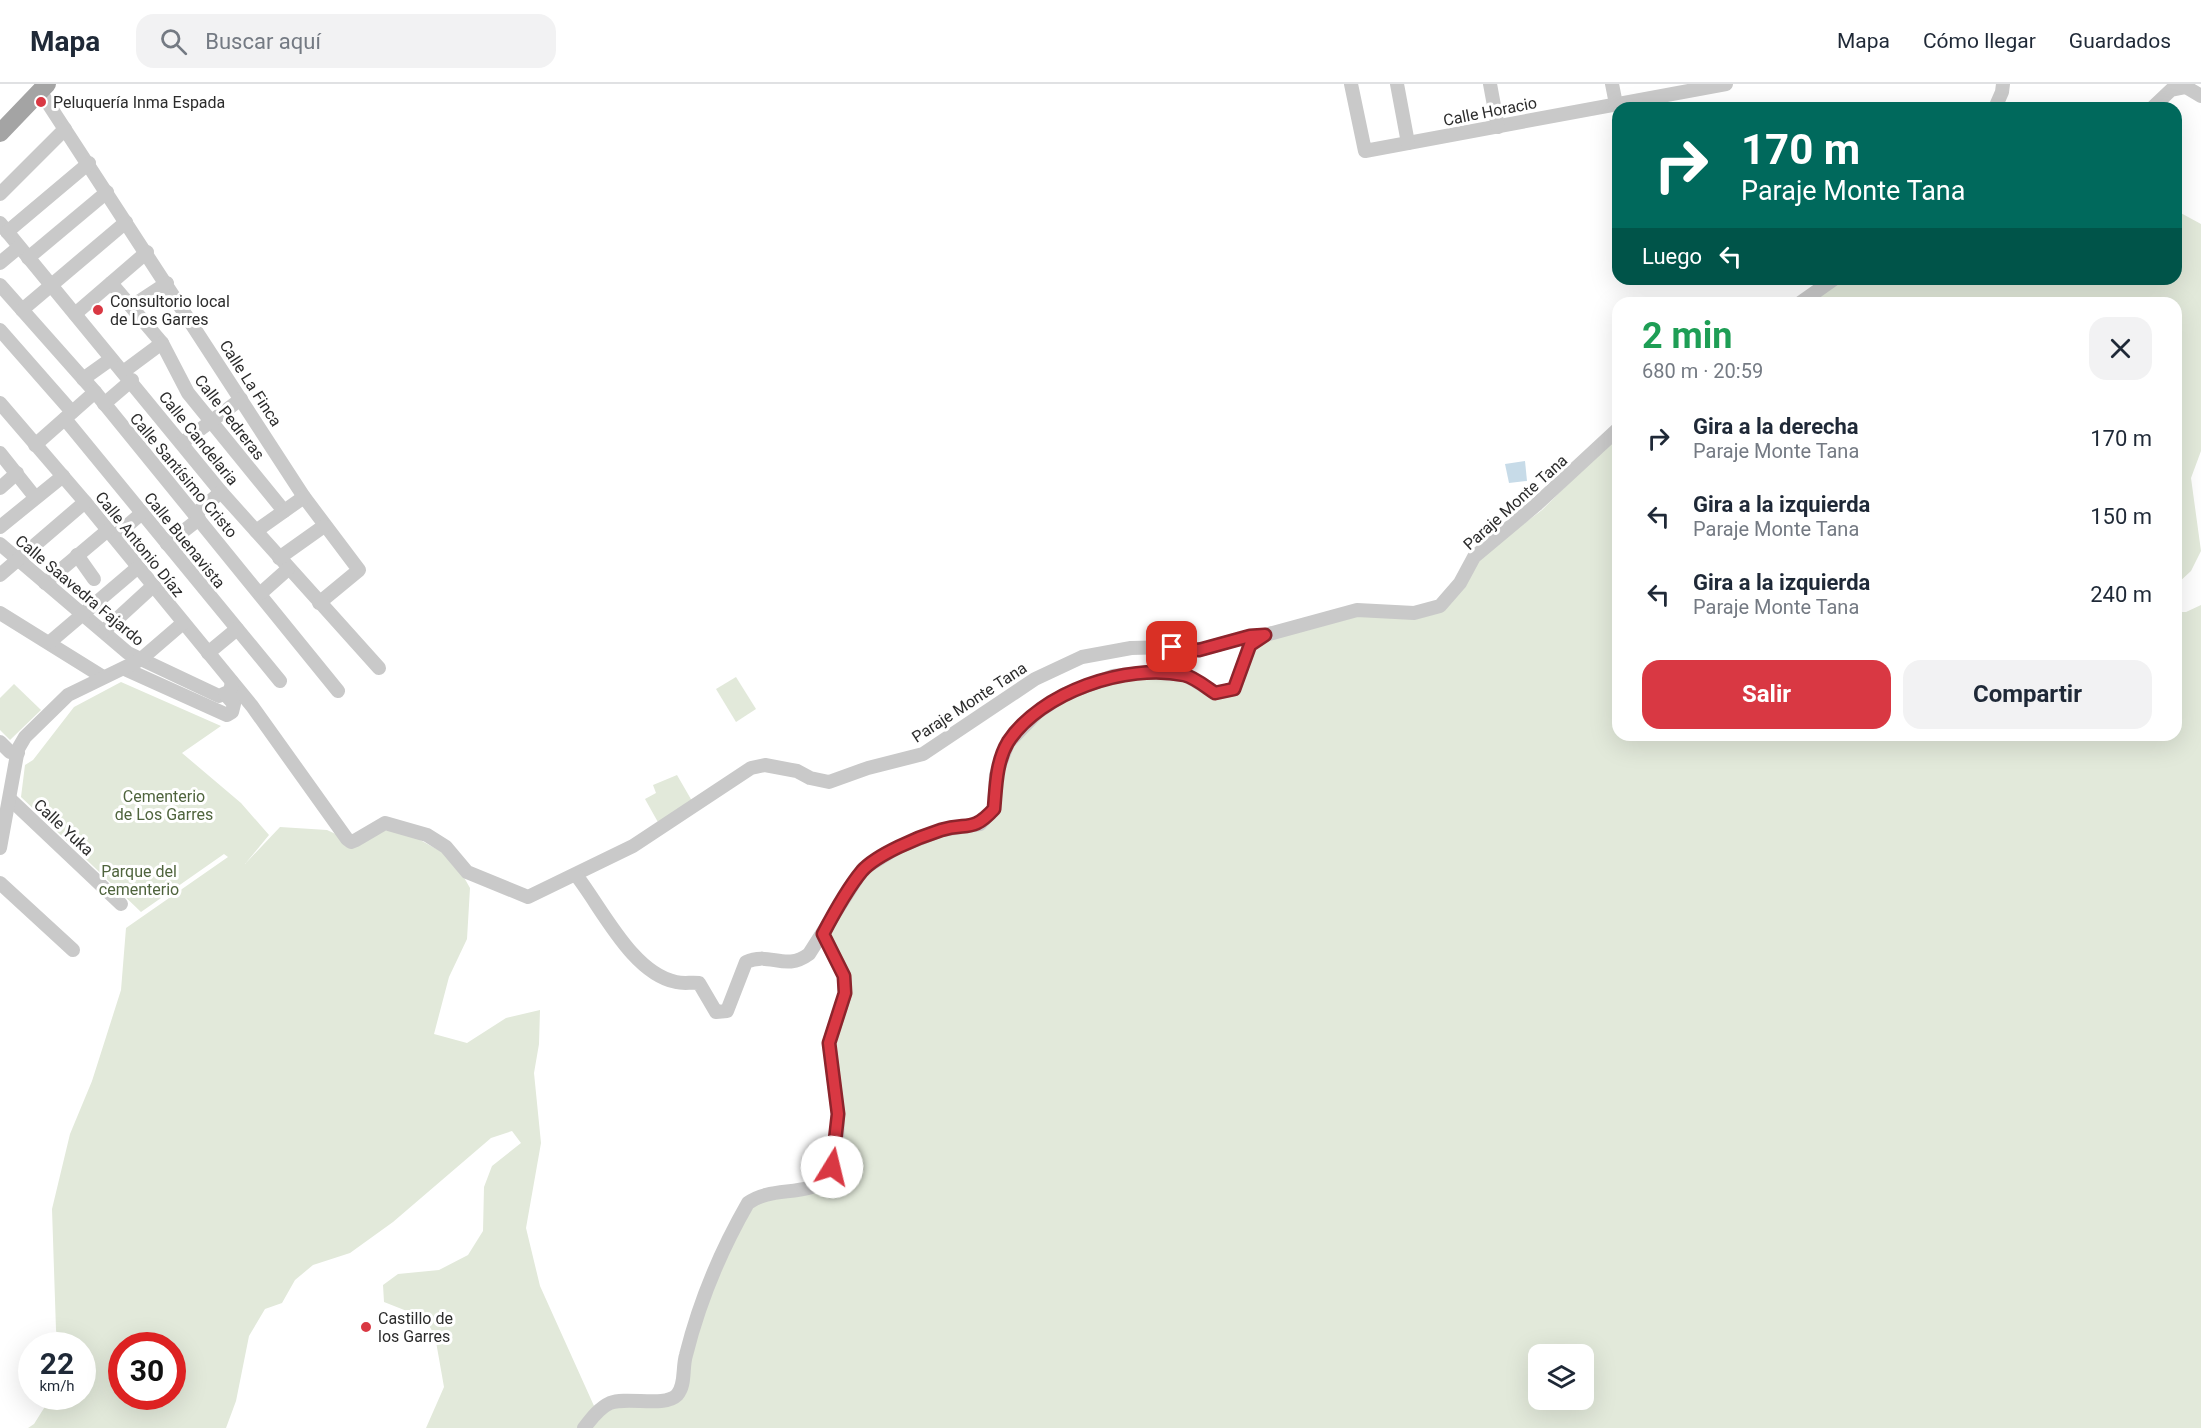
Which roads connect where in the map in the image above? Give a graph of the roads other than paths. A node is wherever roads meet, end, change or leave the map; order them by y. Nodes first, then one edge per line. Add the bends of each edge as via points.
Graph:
1 (1351, 84) edge
2 (1490, 84) edge
3 (1612, 84) edge
4 (1726, 84) edge
5 (2002, 84) edge
6 (1402, 85) edge
7 (44, 88) edge
8 (2201, 96) edge
9 (1616, 102) edge
10 (1627, 102) edge
11 (1998, 102) edge
12 (2158, 102) edge
13 (1612, 105) edge
14 (1498, 127) junction
15 (66, 129) junction
16 (0, 133) edge
17 (1408, 143) junction
18 (89, 163) junction
19 (107, 192) junction
20 (0, 194) edge
21 (126, 222) junction
22 (4, 228) edge
23 (24, 252) junction
24 (147, 252) junction
25 (0, 263) edge
26 (111, 282) junction
27 (167, 283) junction
28 (50, 284) junction
29 (0, 285) edge
30 (1826, 285) edge
31 (1808, 297) edge
32 (132, 306) junction
33 (22, 310) junction
34 (75, 314) junction
35 (0, 330) edge
36 (162, 343) junction
37 (111, 359) junction
38 (127, 376) junction
39 (83, 379) junction
40 (99, 398) junction
41 (241, 399) junction
42 (0, 403) edge
43 (69, 416) junction
44 (210, 421) junction
45 (1612, 435) edge
46 (182, 444) junction
47 (35, 445) junction
48 (0, 453) edge
49 (16, 473) junction
50 (63, 476) junction
51 (0, 488) edge
52 (221, 492) junction
53 (35, 497) junction
54 (304, 497) junction
55 (86, 502) junction
56 (284, 511) junction
57 (142, 513) junction
58 (197, 516) junction
59 (324, 526) junction
60 (0, 527) edge
61 (256, 531) junction
62 (111, 533) junction
63 (0, 544) edge
64 (167, 544) junction
65 (77, 555) junction
66 (18, 559) junction
67 (284, 563) junction
68 (137, 568) junction
69 (0, 575) edge
70 (94, 579) dead end
71 (45, 583) junction
72 (153, 586) junction
73 (261, 593) junction
74 (320, 603) junction
75 (0, 613) edge
76 (83, 614) junction
77 (183, 623) junction
78 (237, 629) junction
79 (104, 631) junction
80 (1265, 635) junction
81 (50, 642) junction
82 (208, 653) junction
83 (140, 660) junction
84 (380, 668) dead end
85 (126, 669) junction
86 (103, 677) junction
87 (280, 681) dead end
88 (229, 688) junction
89 (338, 691) dead end
90 (250, 703) junction
91 (234, 708) junction
92 (7, 752) edge
93 (10, 799) junction
94 (347, 839) joint
95 (0, 848) edge
96 (576, 875) junction
97 (0, 883) edge
98 (121, 904) dead end
99 (823, 934) junction
100 (73, 950) dead end
101 (584, 1428) edge

1 - 17 street, Calle Horacio via 1365,151
2 - 14 street
3 - 9 street
4 - 10 street, Calle Horacio
5 - 11 street
6 - 17 street
7 - 15 street, Calle La Finca
7 - 16 main road
8 - 12 street via 2186,87 2171,90
13 - 14 street, Calle Horacio
14 - 17 street, Calle Horacio
15 - 18 street, Calle La Finca
15 - 20 street
18 - 19 street, Calle La Finca
18 - 22 street
19 - 21 street, Calle La Finca
19 - 23 street
21 - 24 street, Calle La Finca
21 - 28 street
22 - 23 street, Calle Candelaria
23 - 25 street
23 - 28 street, Calle Candelaria
24 - 26 street
24 - 27 street, Calle La Finca
26 - 32 street, Calle Pedreras
26 - 34 street
27 - 32 street
27 - 41 street, Calle La Finca
28 - 33 street
28 - 34 street, Calle Candelaria
29 - 33 street, Calle Santísimo Cristo
30 - 31 street
32 - 36 street, Calle Pedreras
33 - 39 street, Calle Santísimo Cristo
34 - 37 street, Calle Candelaria
35 - 43 street, Calle Buenavista
36 - 38 street
36 - 44 street, Calle Pedreras via 188,393
37 - 38 street, Calle Candelaria
37 - 39 street
38 - 40 street
38 - 46 street, Calle Candelaria
39 - 40 street, Calle Santísimo Cristo
40 - 43 street
40 - 58 street, Calle Santísimo Cristo
41 - 44 street
41 - 54 street, Calle La Finca
42 - 47 street, Calle Antonio Díaz
43 - 47 street
43 - 57 street, Calle Buenavista
44 - 46 street
44 - 56 street, Calle Pedreras
45 - 80 street, Paraje Monte Tana via 1474,557 1460,584 1440,606 1414,613 1357,610
46 - 52 street, Calle Candelaria
47 - 50 street, Calle Antonio Díaz
48 - 49 street
49 - 51 street
49 - 53 street
50 - 53 street
50 - 55 street, Calle Antonio Díaz
52 - 58 street
52 - 61 street, Calle Candelaria
53 - 60 street
54 - 56 street
54 - 59 street, Calle La Finca
55 - 62 street, Calle Antonio Díaz
55 - 66 street
56 - 61 street
57 - 62 street
57 - 64 street, Calle Buenavista
58 - 64 street
58 - 73 street, Calle Santísimo Cristo
59 - 67 street
59 - 74 street, Calle La Finca via 358,570
61 - 67 street, Calle Candelaria
62 - 65 street
62 - 68 street, Calle Antonio Díaz
63 - 66 street, Calle Saavedra Fajardo
64 - 78 street, Calle Buenavista
65 - 70 street
65 - 71 street
66 - 69 street
66 - 71 street, Calle Saavedra Fajardo
67 - 73 street
67 - 74 street, Calle Candelaria
68 - 72 street, Calle Antonio Díaz
68 - 76 street
71 - 76 street, Calle Saavedra Fajardo
72 - 77 street, Calle Antonio Díaz
72 - 79 street
73 - 89 street, Calle Santísimo Cristo
74 - 84 street, Calle Candelaria
75 - 81 street
76 - 79 street, Calle Saavedra Fajardo
76 - 81 street
77 - 82 street, Calle Antonio Díaz
77 - 83 street
78 - 82 street
78 - 87 street, Calle Buenavista
79 - 83 street, Calle Saavedra Fajardo
80 - 96 street, Paraje Monte Tana via 1199,650 1131,648 1082,657 1035,679 923,754 829,782 765,765 752,768 633,846
80 - 99 street via 1250,645 1234,689 1215,693 1186,675 1151,672 1113,676 1065,694 1038,712 1008,743 996,775 994,809 980,824 942,830 898,847 863,869
81 - 86 street
82 - 88 street, Calle Antonio Díaz
83 - 85 street
83 - 88 street, Calle Saavedra Fajardo via 219,696
85 - 86 street
85 - 91 street via 218,713 227,715
86 - 92 street via 68,695
88 - 90 street, Calle Antonio Díaz
88 - 91 street
90 - 91 street
90 - 94 street, Calle Antonio Díaz
92 - 93 street
93 - 95 street
93 - 98 street, Calle Yuka
94 - 96 street, Paraje Monte Tana via 356,840 385,823 427,835 446,847 467,872 528,897
96 - 99 street via 633,954 661,976 675,982 699,983 716,1012 727,1011 746,962 755,958 795,962 809,954
97 - 100 street
99 - 101 street via 844,976 845,993 829,1043 838,1114 837,1143 829,1178 807,1188 756,1197 748,1203 695,1320 678,1394 666,1400 612,1402

